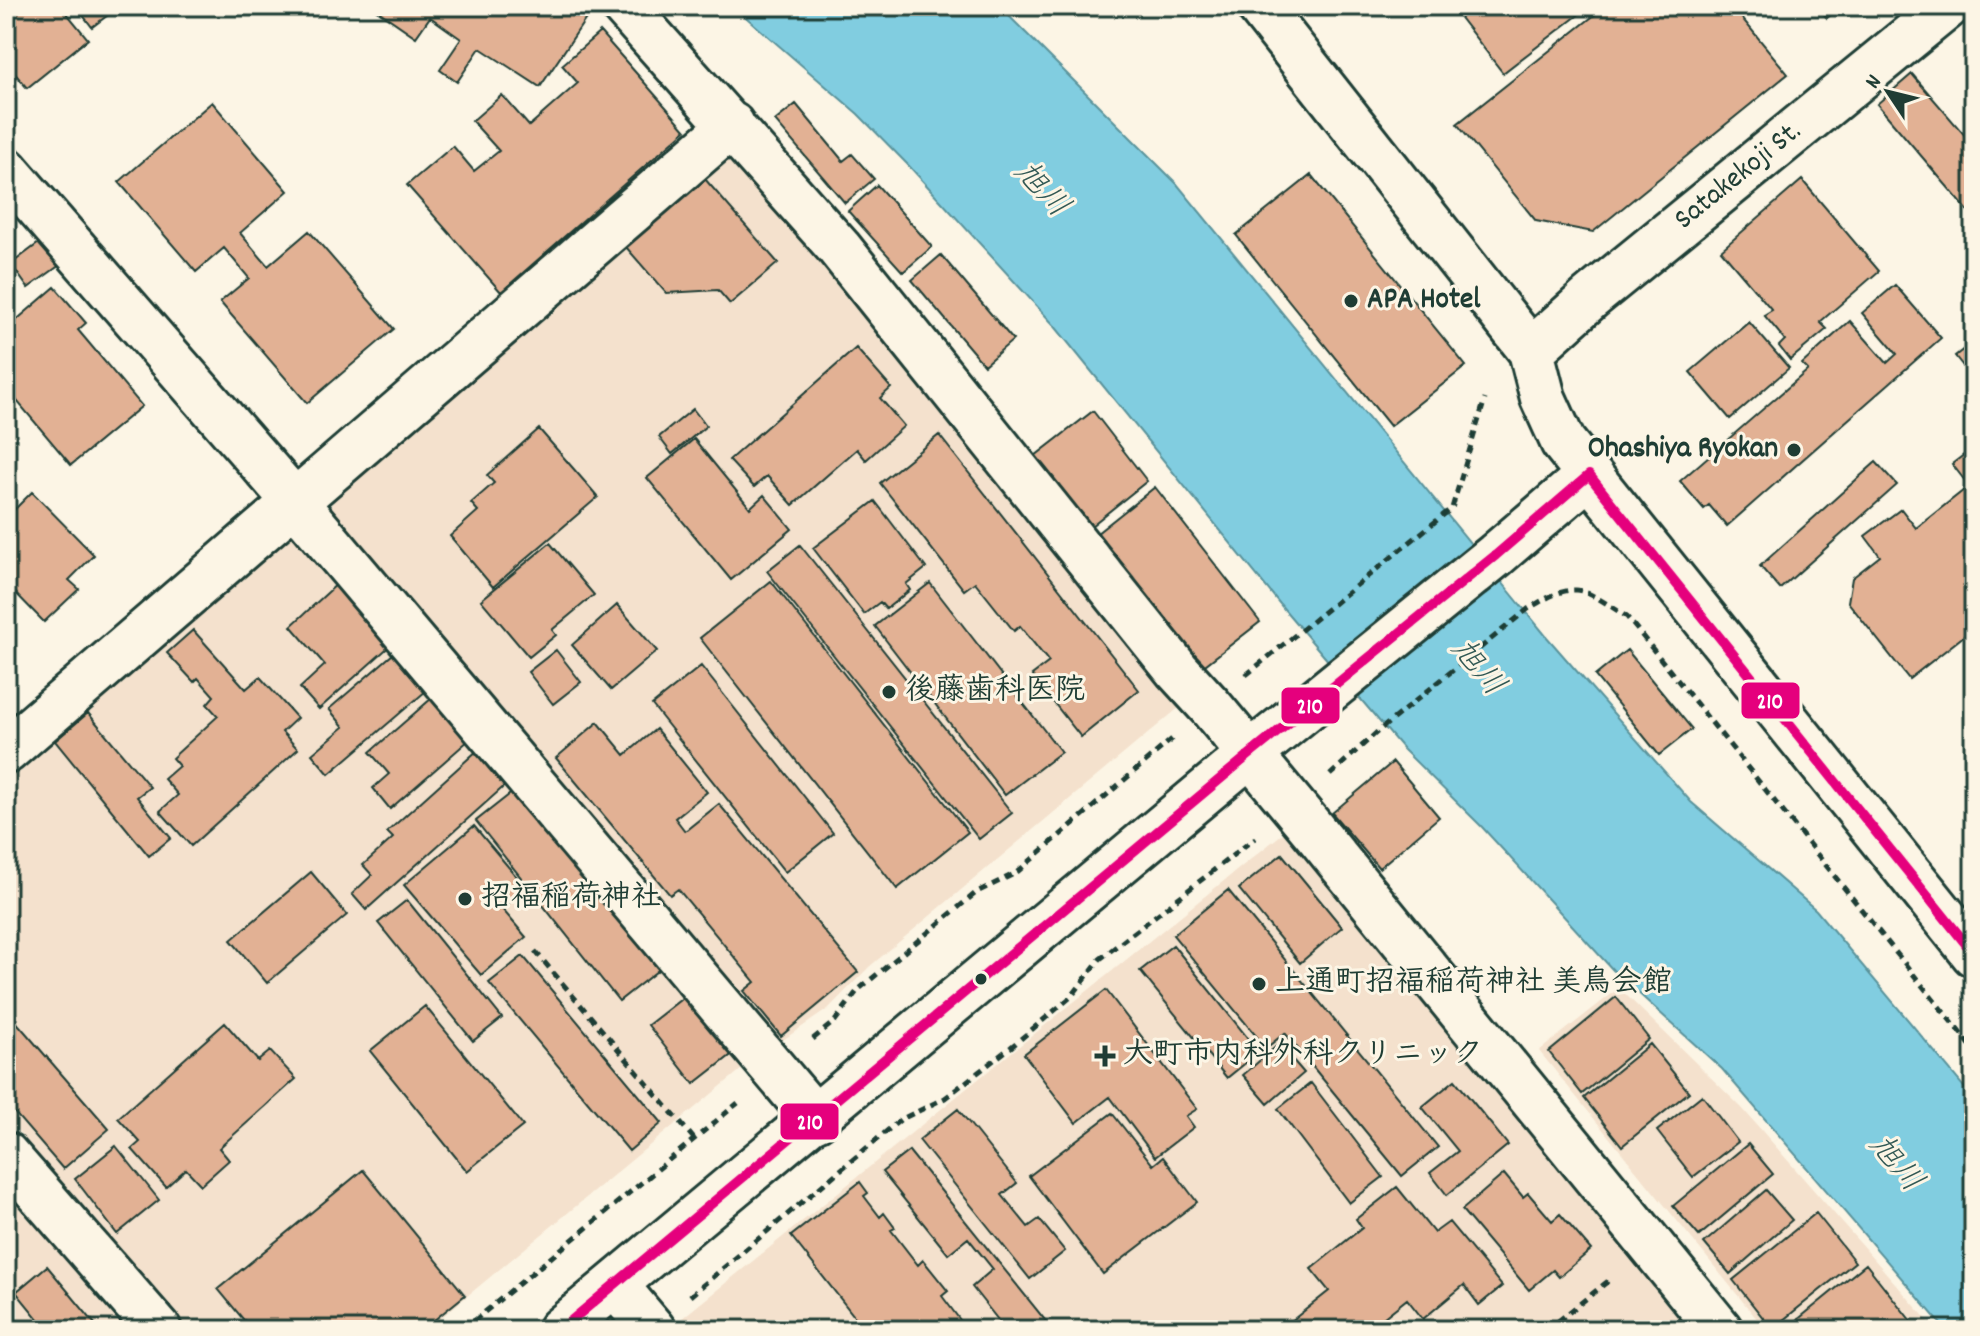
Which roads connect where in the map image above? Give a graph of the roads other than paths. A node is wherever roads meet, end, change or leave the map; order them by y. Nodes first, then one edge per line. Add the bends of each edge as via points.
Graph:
1 (624, 6) edge
2 (1259, 6) edge
3 (1948, 6) edge
4 (732, 125) junction
5 (6, 170) edge
6 (1531, 351) junction
7 (1589, 475) junction
8 (295, 502) junction
9 (6, 751) edge
10 (1249, 755) junction
11 (1974, 954) edge
12 (816, 1119) junction
13 (6, 1155) edge
14 (615, 1285) junction
15 (652, 1329) edge
16 (159, 1330) edge
17 (560, 1330) edge
18 (1720, 1330) edge

1 - 4 street
2 - 6 street
3 - 6 street, Satakekoji St.
4 - 8 street
4 - 10 street via 839,248
5 - 8 street
6 - 7 street via 1558,431
7 - 10 street
7 - 11 street
8 - 9 street
8 - 12 street
10 - 12 street
10 - 18 street
12 - 14 street
13 - 16 street
14 - 15 street
14 - 17 street

